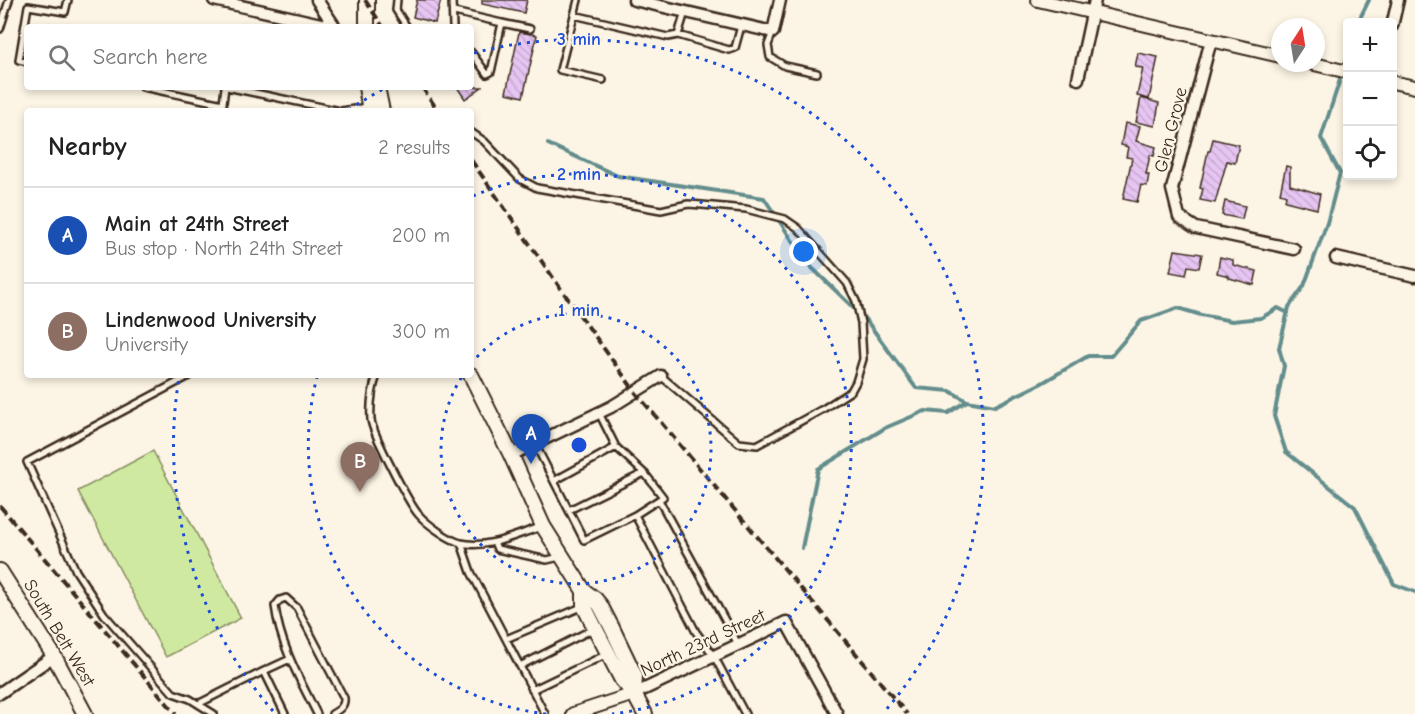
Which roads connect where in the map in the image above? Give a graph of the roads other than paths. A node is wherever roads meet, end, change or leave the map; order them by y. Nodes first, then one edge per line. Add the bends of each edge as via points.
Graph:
1 (9, 0) edge
2 (68, 0) edge
3 (214, 0) edge
4 (317, 0) edge
5 (367, 0) edge
6 (398, 0) edge
7 (452, 0) edge
8 (578, 0) edge
9 (634, 0) edge
10 (780, 0) edge
11 (1038, 0) edge
12 (1095, 0) edge
13 (1398, 0) edge
14 (454, 12) junction
15 (685, 12) junction
16 (1092, 14) junction
17 (574, 15) junction
18 (1394, 18) edge
19 (502, 23) junction
20 (25, 24) edge
21 (321, 24) edge
22 (332, 24) edge
23 (367, 24) edge
24 (405, 24) edge
25 (453, 24) edge
26 (741, 24) junction
27 (0, 29) edge
28 (530, 29) dead end
29 (24, 30) edge
30 (773, 32) junction
31 (678, 35) junction
32 (1211, 40) junction
33 (1271, 54) edge
34 (474, 56) edge
35 (24, 61) edge
36 (1325, 67) edge
37 (1343, 71) edge
38 (817, 73) dead end
39 (1078, 79) dead end
40 (603, 80) dead end
41 (1397, 83) edge
42 (1415, 87) edge
43 (154, 90) edge
44 (226, 90) edge
45 (240, 90) edge
46 (367, 90) edge
47 (377, 90) edge
48 (223, 108) edge
49 (326, 108) edge
50 (373, 108) edge
51 (374, 108) edge
52 (474, 134) edge
53 (1294, 249) dead end
54 (1336, 258) dead end
55 (1415, 276) edge
56 (662, 376) joint
57 (185, 378) edge
58 (376, 378) edge
59 (473, 378) edge
60 (599, 413) junction
61 (535, 444) junction
62 (616, 447) junction
63 (512, 455) junction
64 (644, 473) junction
65 (554, 481) junction
66 (659, 500) junction
67 (569, 510) junction
68 (635, 515) junction
69 (543, 526) junction
70 (461, 543) junction
71 (495, 544) junction
72 (562, 556) junction
73 (0, 571) edge
74 (584, 591) junction
75 (584, 606) junction
76 (595, 628) junction
77 (506, 639) junction
78 (738, 644) junction
79 (609, 653) junction
80 (54, 656) junction
81 (714, 656) junction
82 (290, 658) junction
83 (520, 666) junction
84 (264, 671) junction
85 (532, 690) junction
86 (0, 693) edge
87 (634, 694) junction
88 (198, 704) junction
89 (591, 711) edge
90 (85, 714) edge
91 (214, 714) edge
92 (285, 714) edge
93 (317, 714) edge
94 (332, 714) edge
95 (545, 714) edge
96 (573, 714) edge
97 (645, 714) edge
98 (745, 714) edge
99 (837, 714) edge

1 - 27 lane
2 - 20 lane via 65,12 28,6
3 - 21 street
4 - 22 street
5 - 23 main road
6 - 24 lane via 396,10
7 - 14 lane
8 - 17 lane
9 - 15 street
10 - 30 street
11 - 16 street
12 - 16 street
13 - 18 street
14 - 19 lane
14 - 25 lane
15 - 26 street
15 - 31 lane
16 - 32 street
16 - 39 street
17 - 31 lane via 668,37
17 - 40 lane via 560,70
19 - 28 lane
19 - 34 lane via 491,72 487,74
26 - 30 street
26 - 31 lane via 735,48 729,50
29 - 35 lane via 19,60
30 - 38 lane via 768,45 770,57 785,66
32 - 33 street
32 - 53 street, Glen Grove via 1172,189 1179,217 1196,228
36 - 37 street
41 - 42 street
43 - 48 lane
44 - 48 lane
45 - 49 lane
46 - 50 main road
47 - 51 main road
52 - 56 lane via 520,179 537,188 661,210 702,205 746,209 785,219 798,228 847,283 861,323 863,359 856,382 844,398 757,445 739,443
54 - 55 street
56 - 60 street
57 - 88 lane via 27,462 76,571 104,614 173,693
58 - 70 lane via 371,422 401,487 419,515
59 - 63 main road
60 - 61 street
60 - 62 lane
61 - 63 street
61 - 65 lane
62 - 64 lane
62 - 65 lane
63 - 69 main road
64 - 66 lane via 663,497
64 - 67 lane
65 - 67 lane
66 - 68 lane
66 - 78 lane
67 - 68 lane via 584,540
68 - 81 lane via 696,632
69 - 71 lane
69 - 72 main road
70 - 71 lane
70 - 77 lane via 471,572
71 - 72 lane via 497,549 547,560
72 - 74 main road
73 - 80 main road, South Belt West
74 - 75 main road
74 - 87 main road via 600,605 628,660 635,676
75 - 76 main road
75 - 77 lane
76 - 79 main road
76 - 83 lane
77 - 83 lane
78 - 81 street, North 23rd Street
78 - 99 street, North 23rd Street via 786,622
79 - 85 lane
79 - 87 main road
80 - 86 street
80 - 90 main road, South Belt West
81 - 87 street, North 23rd Street
81 - 98 lane
82 - 84 lane
82 - 93 lane
82 - 94 lane via 275,606 286,598 297,608 344,698 340,710
83 - 85 lane
84 - 88 lane
84 - 92 lane
85 - 95 lane
87 - 89 street
87 - 97 main road
88 - 91 lane
89 - 96 street

